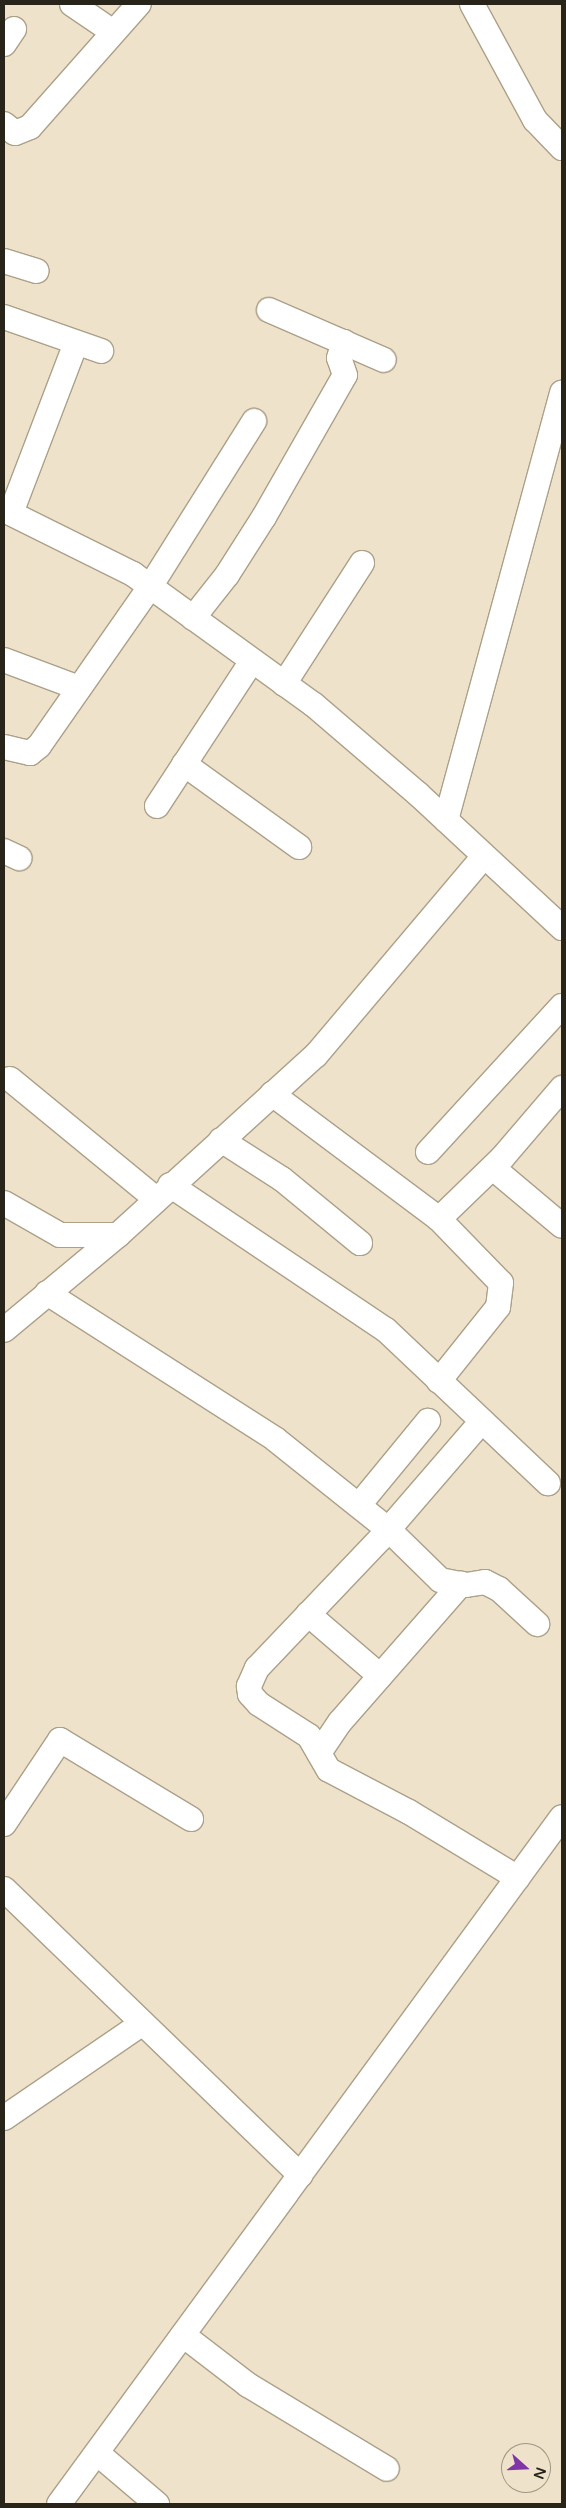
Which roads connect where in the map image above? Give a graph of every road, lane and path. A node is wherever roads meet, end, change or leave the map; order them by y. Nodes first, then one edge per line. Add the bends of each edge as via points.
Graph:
1 (72, 4) edge
2 (139, 4) edge
3 (472, 4) edge
4 (113, 32) junction
5 (8, 134) edge
6 (561, 145) edge
7 (4, 261) edge
8 (36, 271) dead end
9 (269, 310) dead end
10 (4, 317) edge
11 (344, 342) junction
12 (76, 343) junction
13 (102, 351) dead end
14 (384, 360) dead end
15 (562, 392) edge
16 (254, 421) dead end
17 (7, 512) edge
18 (362, 563) dead end
19 (150, 587) junction
20 (193, 618) junction
21 (4, 660) edge
22 (252, 661) junction
23 (284, 684) junction
24 (79, 688) junction
25 (4, 747) edge
26 (184, 764) junction
27 (157, 806) dead end
28 (446, 820) junction
29 (299, 846) dead end
30 (484, 856) junction
31 (562, 928) edge
32 (562, 1006) edge
33 (10, 1079) dead end
34 (562, 1088) edge
35 (272, 1094) junction
36 (221, 1140) junction
37 (428, 1152) dead end
38 (493, 1168) junction
39 (163, 1192) junction
40 (4, 1203) edge
41 (439, 1219) junction
42 (562, 1226) edge
43 (118, 1235) junction
44 (360, 1243) dead end
45 (47, 1293) junction
46 (4, 1330) edge
47 (440, 1381) junction
48 (428, 1421) dead end
49 (482, 1422) junction
50 (548, 1483) dead end
51 (359, 1504) junction
52 (389, 1530) junction
53 (461, 1584) junction
54 (308, 1614) junction
55 (537, 1624) dead end
56 (380, 1676) junction
57 (319, 1752) junction
58 (562, 1817) edge
59 (191, 1819) dead end
60 (4, 1824) edge
61 (518, 1878) junction
62 (4, 1890) edge
63 (143, 2023) junction
64 (4, 2118) edge
65 (300, 2175) junction
66 (183, 2335) junction
67 (97, 2453) junction
68 (387, 2469) dead end
69 (59, 2504) edge
70 (157, 2504) edge

1 - 4 street
2 - 4 street
3 - 6 street via 535,120
4 - 5 street via 30,127
7 - 8 street
9 - 11 street
10 - 12 street
11 - 14 street
11 - 20 street via 339,358 345,375 264,517 227,575
12 - 13 street
12 - 17 street
15 - 28 street
16 - 19 street
17 - 19 street via 133,574
18 - 23 street
19 - 20 street
19 - 24 street
20 - 22 street
21 - 24 street
22 - 23 street
22 - 26 street
23 - 28 street via 314,705
24 - 25 street via 30,754
26 - 27 street
26 - 29 street
28 - 30 street
30 - 31 street
30 - 35 street via 316,1056
32 - 37 street
33 - 39 street
34 - 38 street
35 - 36 street
35 - 41 street
36 - 39 street
36 - 44 street via 282,1179
38 - 41 street
38 - 42 street
39 - 43 street
39 - 47 street via 386,1330
40 - 43 street via 60,1236
41 - 47 street via 501,1282 502,1293 498,1307
43 - 45 street
45 - 46 street
45 - 51 street via 251,1422
47 - 49 street
48 - 51 street
49 - 50 street
49 - 52 street
51 - 52 street
52 - 53 street via 440,1580
52 - 54 street
53 - 55 street via 486,1582 499,1589
53 - 56 street
54 - 56 street
54 - 57 street via 257,1668 249,1686 254,1699 307,1733
56 - 57 street
57 - 61 street via 334,1773 409,1812
58 - 61 street
59 - 60 street via 60,1740
61 - 65 street
62 - 63 street
63 - 64 street
63 - 65 street
65 - 66 street
66 - 67 street
66 - 68 street via 248,2385
67 - 69 street
67 - 70 street

